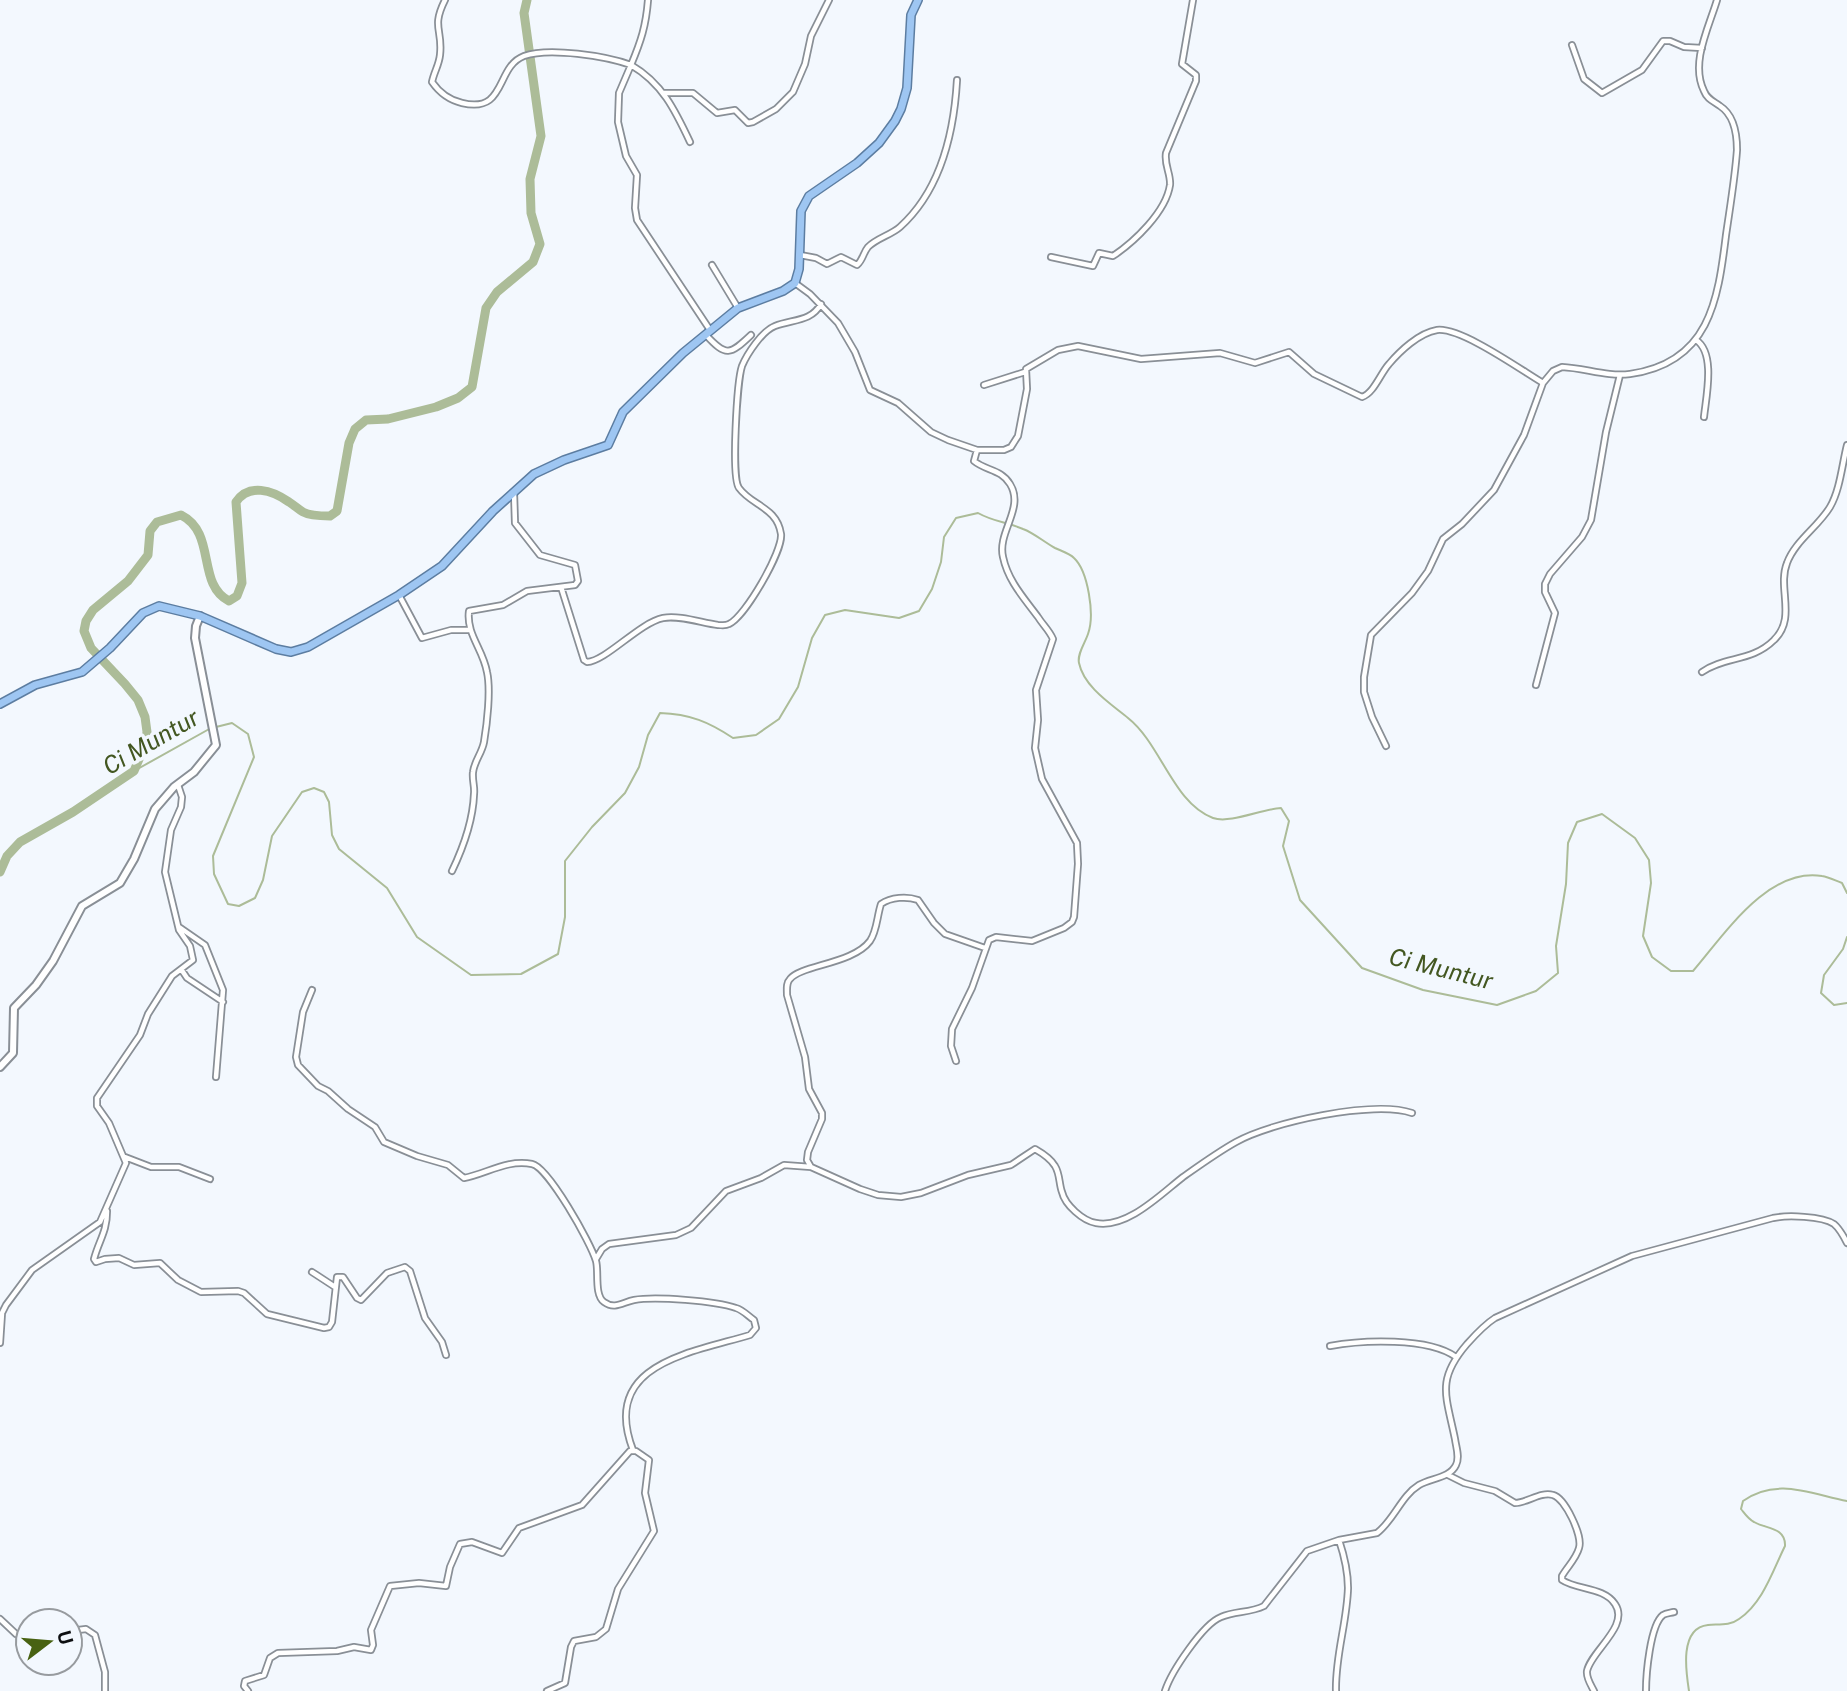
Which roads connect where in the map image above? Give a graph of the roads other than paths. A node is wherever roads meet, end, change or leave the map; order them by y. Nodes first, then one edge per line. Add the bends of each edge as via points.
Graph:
1 (446, 0) edge
2 (648, 0) edge
3 (829, 0) edge
4 (918, 0) edge
5 (1193, 0) edge
6 (1717, 0) edge
7 (1573, 45) dead end
8 (1702, 48) junction
9 (631, 65) junction
10 (957, 80) dead end
11 (664, 93) junction
12 (690, 142) dead end
13 (799, 255) junction
14 (1051, 257) dead end
15 (712, 265) dead end
16 (794, 282) junction
17 (821, 304) junction
18 (738, 309) junction
19 (708, 333) junction
20 (751, 335) dead end
21 (1696, 340) junction
22 (1025, 372) junction
23 (1620, 375) junction
24 (1543, 383) junction
25 (984, 385) dead end
26 (1704, 417) dead end
27 (1847, 445) edge
28 (978, 450) junction
29 (514, 491) junction
30 (561, 587) junction
31 (399, 595) junction
32 (200, 616) junction
33 (469, 630) junction
34 (1702, 672) dead end
35 (1536, 685) dead end
36 (0, 703) edge
37 (1386, 746) dead end
38 (178, 784) junction
39 (452, 871) dead end
40 (178, 926) junction
41 (985, 948) junction
42 (181, 969) junction
43 (312, 990) dead end
44 (223, 1002) junction
45 (956, 1061) dead end
46 (0, 1067) edge
47 (216, 1077) dead end
48 (1412, 1113) dead end
49 (124, 1156) junction
50 (811, 1167) junction
51 (210, 1178) dead end
52 (107, 1210) junction
53 (1847, 1243) edge
54 (596, 1260) junction
55 (312, 1272) dead end
56 (335, 1287) junction
57 (6, 1305) junction
58 (0, 1310) edge
59 (0, 1343) edge
60 (1330, 1346) dead end
61 (446, 1355) dead end
62 (1456, 1356) junction
63 (633, 1450) junction
64 (1447, 1475) junction
65 (1339, 1540) junction
66 (1674, 1612) dead end
67 (0, 1619) edge
68 (84, 1629) edge
69 (14, 1632) edge
70 (105, 1691) edge
71 (248, 1691) edge
72 (547, 1691) edge
73 (1165, 1691) edge
74 (1336, 1691) edge
75 (1594, 1691) edge
76 (1646, 1691) edge

1 - 9 street via 436,23 440,52 432,82 453,100 474,105 491,100 508,71 524,56 576,54
2 - 9 street via 645,30
3 - 11 street via 811,36 793,92 753,122 748,123 735,110 717,113 693,93
4 - 13 highway via 910,22 907,88 895,121 870,152 809,197 802,211
5 - 14 street via 1182,64 1196,75 1196,81 1166,153 1170,181 1162,206 1133,243 1112,257 1099,253 1093,266
6 - 8 street
7 - 8 street via 1584,79 1602,93 1642,70 1663,41
8 - 21 street via 1702,88 1730,118 1737,150 1719,287
9 - 11 street
9 - 19 street via 619,93 618,122 626,156 637,175 637,220
10 - 13 street via 950,133 918,208 898,229 867,248 859,264 841,257 827,264
11 - 12 street
13 - 16 highway
15 - 18 street
16 - 17 street
16 - 18 highway via 783,292
17 - 28 street via 848,339 873,392 898,402 938,436
17 - 30 street via 808,317 769,329 745,358 741,371 736,481 773,516 781,541 772,565 734,621 718,625 662,619 587,662
18 - 19 highway
19 - 20 street via 727,352
19 - 29 highway via 623,412 608,445 544,468
21 - 23 street via 1668,363
21 - 26 street via 1708,364
22 - 24 street via 1040,359 1071,347 1141,359 1220,353 1255,363 1289,352 1314,374 1362,397 1410,344 1428,332 1442,330 1475,342
22 - 25 street
22 - 28 street via 1028,385 1016,441 1007,449
23 - 24 street via 1562,366
23 - 35 street via 1591,520 1545,584 1555,613
24 - 37 street via 1524,435 1494,490 1443,539 1412,593 1369,638 1364,692
27 - 34 street via 1831,505 1786,565 1786,618 1779,634 1750,656
28 - 41 street via 974,461 1000,473 1014,492 1002,544 1003,560 1014,585 1052,639 1036,690 1035,748 1042,779 1077,843 1078,870 1070,924 1032,941 994,937
29 - 30 street via 515,523 540,555 577,566 577,584
29 - 31 highway via 442,566
30 - 33 street via 527,591 503,605 471,610
31 - 32 highway via 308,647 291,652
31 - 33 street via 422,638
32 - 36 highway via 164,605 153,607 76,675 35,685
32 - 38 main road via 195,639 216,745
33 - 39 street via 487,672 488,696 467,834
38 - 40 street via 181,807 171,830 165,872
38 - 46 main road via 155,809 120,883 82,906 53,961 14,1007 13,1053
40 - 42 street via 193,956
40 - 44 street via 205,945 223,990
41 - 45 street via 952,1029
41 - 50 street via 945,934 918,900 890,899 880,904 866,946 790,978 787,995 808,1087 822,1113 808,1152
42 - 44 street
42 - 49 street via 172,976 140,1035 96,1100
43 - 54 street via 303,1012 296,1060 318,1086 375,1127 384,1142 448,1165 461,1177 508,1164 538,1166 565,1201
44 - 47 street
48 - 50 street via 1363,1109 1252,1134 1180,1179 1151,1204 1108,1223 1095,1223 1076,1212 1063,1195 1054,1164 1035,1149 1011,1165 901,1197 860,1189
49 - 51 street via 151,1167 179,1167
49 - 52 street via 125,1167
50 - 54 street via 783,1165 720,1195 688,1229 672,1236 609,1244
52 - 56 street via 107,1228 96,1262 119,1258 134,1265 160,1263 178,1280 203,1293 238,1291 267,1314 324,1328 332,1322
52 - 57 street via 100,1222 30,1272
53 - 62 street via 1830,1222 1784,1216 1643,1253 1495,1318
54 - 63 street via 600,1298 612,1306 635,1300 718,1305 741,1310 757,1324 750,1335 665,1361 642,1375 625,1416
55 - 56 street
56 - 61 street via 341,1276 361,1300 387,1273 408,1268 425,1318
57 - 58 street
57 - 59 street
60 - 62 street via 1380,1341 1437,1348
62 - 64 street via 1446,1380 1458,1461
63 - 71 street via 582,1505 519,1528 504,1552 472,1542 460,1544 446,1586 390,1586 371,1630 370,1650 354,1647 278,1653 270,1658 264,1675 245,1681
63 - 72 street via 649,1460 645,1493 654,1531 618,1589 606,1629 596,1637 574,1641 565,1683
64 - 65 street via 1412,1490 1377,1533
64 - 75 street via 1515,1503 1549,1494 1560,1500 1580,1543 1562,1580 1592,1589 1613,1601 1618,1610 1616,1625 1588,1670
65 - 73 street via 1301,1556 1264,1606 1210,1624
65 - 74 street via 1348,1590
66 - 76 street via 1659,1620
67 - 69 street
68 - 70 street via 95,1634

